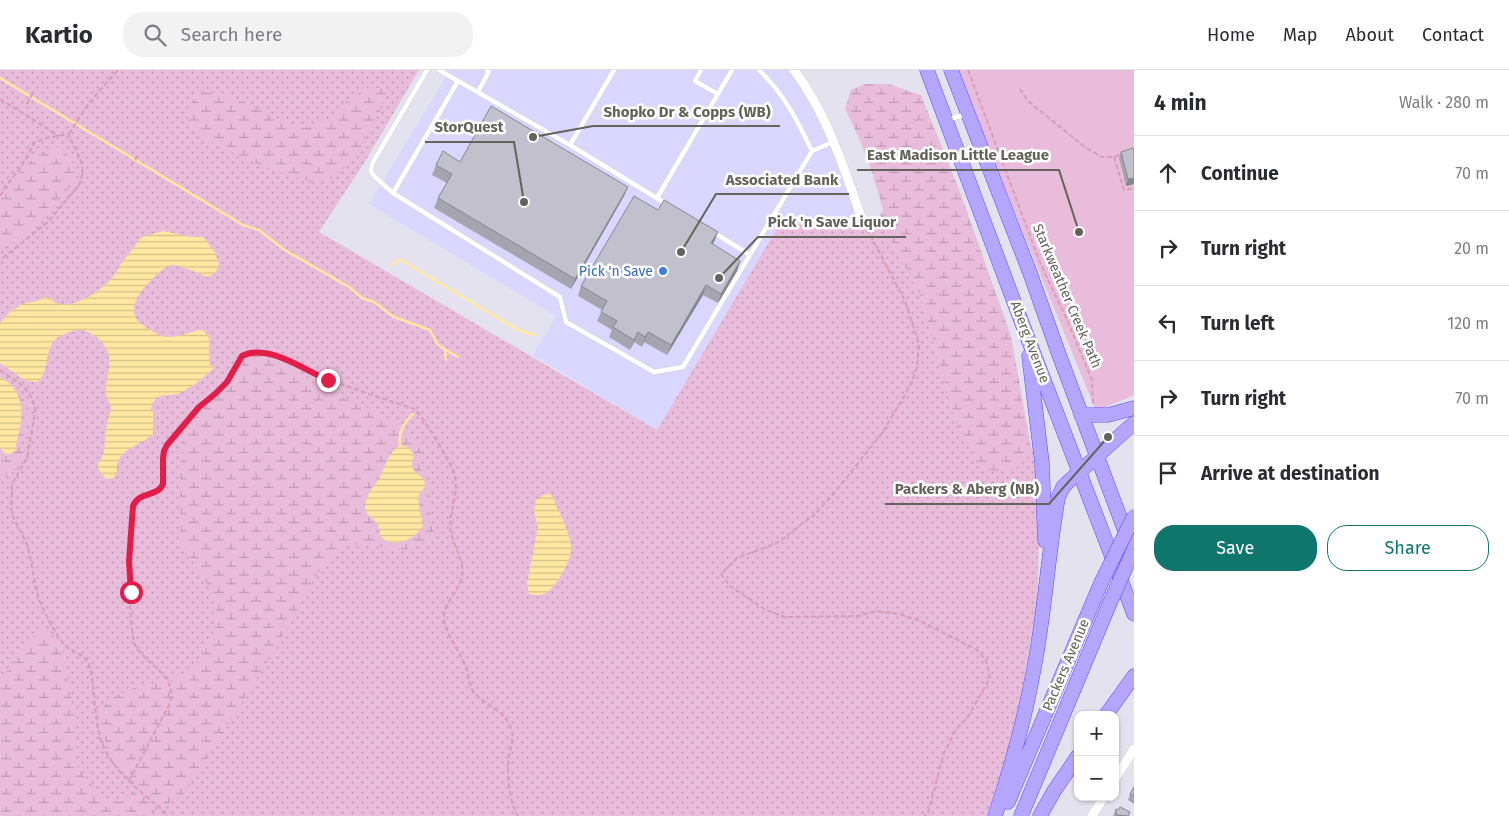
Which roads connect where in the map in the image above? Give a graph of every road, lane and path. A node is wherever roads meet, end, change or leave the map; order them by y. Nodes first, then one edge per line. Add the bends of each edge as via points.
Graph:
1 (118, 70) edge
2 (427, 70) edge
3 (440, 70) edge
4 (487, 70) edge
5 (614, 70) edge
6 (702, 70) edge
7 (732, 70) edge
8 (759, 70) edge
9 (794, 70) edge
10 (927, 70) edge
11 (952, 70) edge
12 (968, 70) edge
13 (458, 81) junction
14 (1020, 89) dead end
15 (34, 91) dead end
16 (478, 92) junction
17 (718, 94) junction
18 (0, 99) edge
19 (27, 104) dead end
20 (969, 114) junction
21 (946, 120) junction
22 (70, 133) junction
23 (60, 137) junction
24 (834, 141) junction
25 (570, 145) junction
26 (812, 151) junction
27 (1129, 152) edge
28 (139, 153) dead end
29 (1114, 156) junction
30 (131, 166) dead end
31 (1134, 188) edge
32 (394, 193) junction
33 (0, 196) edge
34 (657, 198) junction
35 (671, 207) edge
36 (862, 222) joint
37 (711, 231) edge
38 (750, 255) junction
39 (0, 260) edge
40 (1025, 331) junction
41 (0, 370) edge
42 (1134, 408) edge
43 (1087, 416) junction
44 (1134, 423) edge
45 (1097, 458) junction
46 (1080, 472) junction
47 (1097, 516) junction
48 (1134, 516) edge
49 (1134, 549) edge
50 (1134, 555) edge
51 (1134, 595) edge
52 (1043, 605) junction
53 (1134, 614) edge
54 (1134, 676) edge
55 (1129, 689) edge
56 (1110, 711) edge
57 (1134, 749) edge
58 (1074, 762) edge
59 (1119, 773) edge
60 (129, 781) junction
61 (1101, 801) edge
62 (167, 816) edge
63 (518, 816) edge
64 (924, 816) edge
65 (995, 816) edge
66 (1002, 816) edge
67 (1021, 816) edge
68 (1040, 816) edge
69 (1092, 816) edge

1 - 22 path via 89,103
2 - 32 lane via 372,164 374,176
3 - 13 lane
4 - 16 lane via 489,72
5 - 25 lane
6 - 17 lane via 695,81
7 - 17 lane
8 - 26 lane via 793,112
9 - 24 street via 810,91
10 - 21 main road, Aberg Avenue
11 - 20 main road, Aberg Avenue
12 - 43 path, Starkweather Creek Path via 1041,265 1092,380 1094,401
13 - 16 lane
13 - 32 lane
14 - 29 path via 1028,101 1086,148 1102,157
15 - 19 path
16 - 25 lane
17 - 34 lane
18 - 23 path
20 - 21 lane
20 - 43 main road, Aberg Avenue
21 - 40 main road, Aberg Avenue
22 - 23 path
22 - 39 path via 82,162 79,185 48,222
23 - 33 path via 35,142
24 - 26 lane
24 - 36 street
25 - 34 lane
26 - 38 lane
27 - 29 path
28 - 30 path
29 - 31 path via 1124,190
32 - 38 lane via 560,298 566,322 654,372 683,367
34 - 35 lane
36 - 64 path via 905,301 919,344 917,368 910,386 882,432 832,497 777,542 737,558 721,574 730,586 766,610 785,618 858,616 876,611 899,614 918,620 977,650 986,660 990,678 944,753 928,813
37 - 38 lane
40 - 46 main road, Aberg Avenue
40 - 52 main road via 1042,463 1046,527
41 - 60 path via 27,390 35,404 27,458 12,484 11,508 28,546 39,600 59,638 89,664 100,736 118,769
42 - 43 main road
43 - 45 main road, Aberg Avenue
44 - 45 main road
45 - 46 main road
45 - 50 main road, Aberg Avenue
46 - 47 main road, Aberg Avenue
46 - 52 main road via 1066,484 1058,498
47 - 51 main road via 1107,526
47 - 53 main road, Aberg Avenue
48 - 66 main road, Packers Avenue, bridge via 1101,583
49 - 67 main road, Packers Avenue, bridge
52 - 65 main road via 1020,734
54 - 55 main road
55 - 56 main road
57 - 59 street
58 - 68 main road
60 - 62 path
60 - 63 path via 172,695 166,678 140,652 132,638 129,561 133,506 144,495 162,489 167,445 199,407 227,382 242,356 254,352 284,358 328,380 414,409 423,418 452,469 456,489 450,528 462,572 460,584 445,608 444,620 464,663 470,686 503,715 511,728 513,743 508,767 511,800
61 - 69 street

